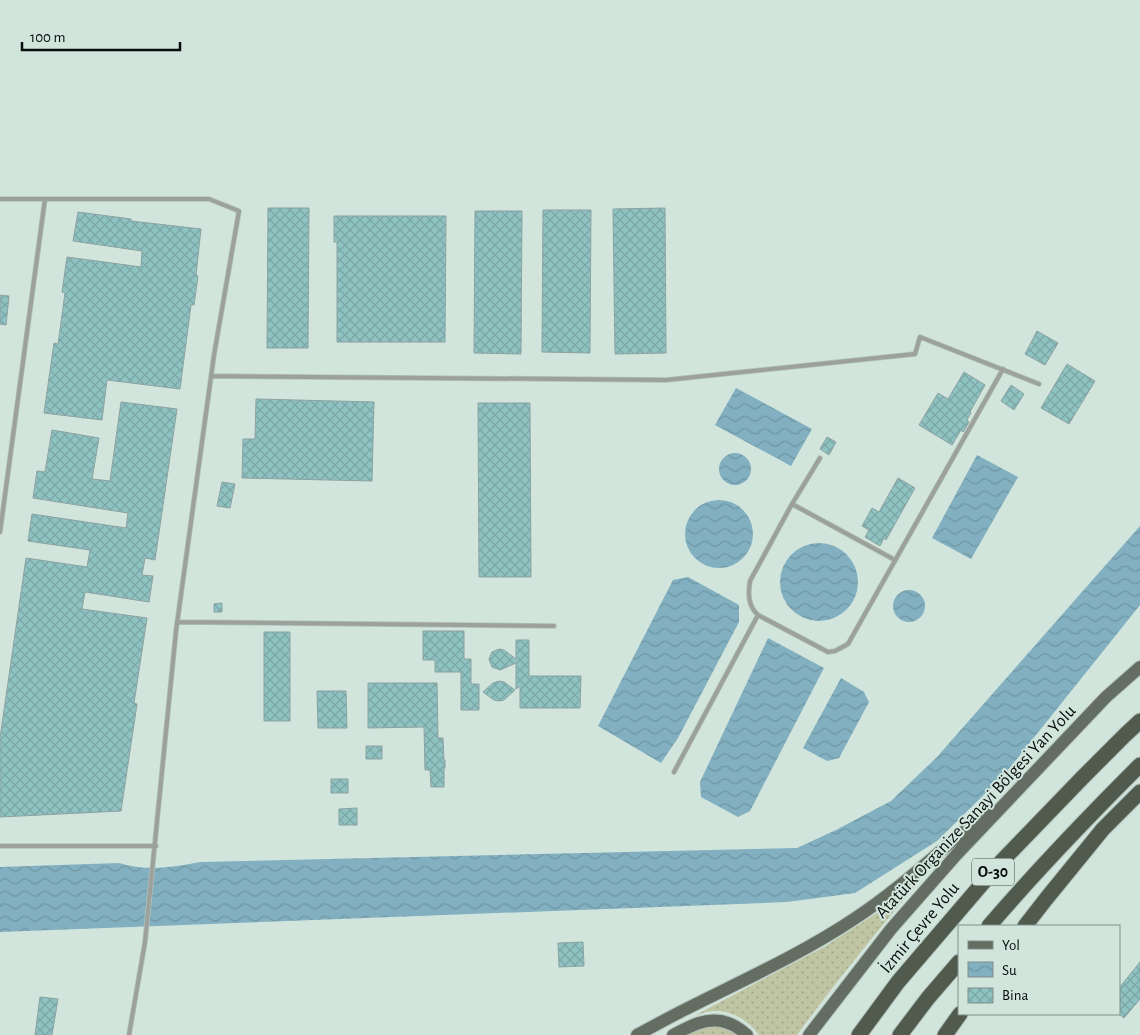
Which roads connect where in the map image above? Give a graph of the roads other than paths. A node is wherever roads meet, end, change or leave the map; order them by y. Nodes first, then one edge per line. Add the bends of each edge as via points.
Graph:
1 (0, 199) edge
2 (46, 199) junction
3 (1003, 369) junction
4 (211, 376) junction
5 (1039, 384) dead end
6 (820, 458) dead end
7 (792, 504) junction
8 (0, 532) edge
9 (895, 560) junction
10 (758, 615) junction
11 (178, 622) junction
12 (554, 626) dead end
13 (1140, 667) edge
14 (1140, 721) edge
15 (1140, 766) edge
16 (674, 772) dead end
17 (1025, 782) junction
18 (1140, 792) edge
19 (0, 846) edge
20 (156, 846) junction
21 (990, 925) edge
22 (1026, 925) edge
23 (958, 963) edge
24 (959, 1015) edge
25 (129, 1035) edge
26 (637, 1035) edge
27 (673, 1035) edge
28 (747, 1035) edge
29 (809, 1035) edge
30 (859, 1035) edge
31 (900, 1035) edge
32 (945, 1035) edge

1 - 2 lane
2 - 4 lane via 209,199 239,211
2 - 8 lane
3 - 4 lane via 920,337 916,354 666,380
3 - 5 lane
3 - 9 lane
4 - 11 lane
6 - 7 lane
7 - 9 lane
7 - 10 lane via 750,581 750,604
9 - 10 lane via 848,644 835,651 828,652
10 - 16 lane
11 - 12 lane
11 - 20 lane
13 - 17 main road, Atatürk Organize Sanayi Bölgesi Yan Yolu via 1106,697
14 - 30 highway, İzmir Çevre Yolu / O-30 via 999,864 898,982
15 - 21 highway, O-30
17 - 26 main road via 895,890 854,919 755,975
17 - 29 main road, Atatürk Organize Sanayi Bölgesi Yan Yolu via 891,929
18 - 22 highway via 1103,829
19 - 20 lane
20 - 25 lane via 146,942
23 - 31 highway
24 - 32 highway
27 - 28 main road via 699,1023 719,1021 733,1024

